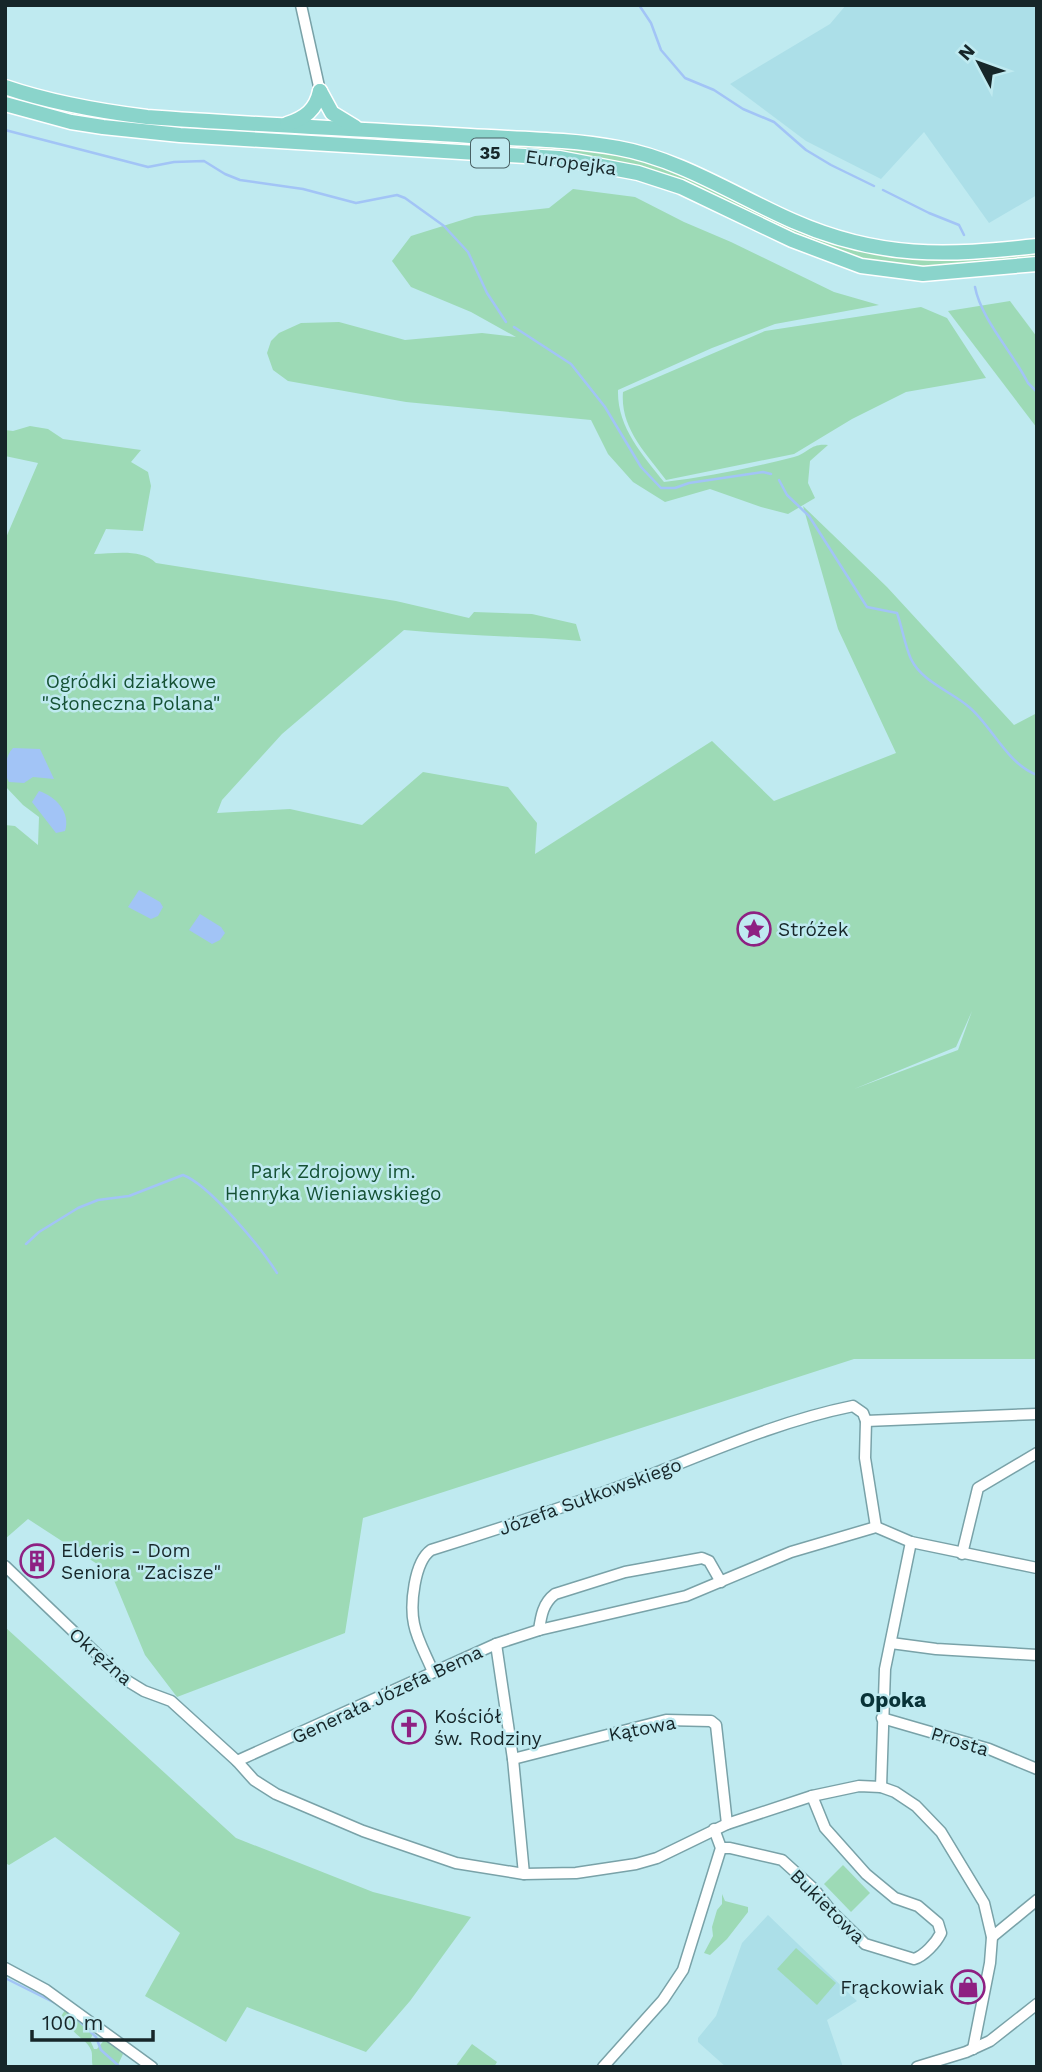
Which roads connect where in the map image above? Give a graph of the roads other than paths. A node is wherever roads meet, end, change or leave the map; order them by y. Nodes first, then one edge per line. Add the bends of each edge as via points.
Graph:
1 (301, 5) edge
2 (5, 87) edge
3 (320, 91) junction
4 (5, 104) edge
5 (282, 126) junction
6 (363, 131) junction
7 (1037, 246) edge
8 (1037, 264) edge
9 (1037, 1414) edge
10 (866, 1421) junction
11 (1037, 1453) edge
12 (876, 1527) junction
13 (911, 1542) junction
14 (962, 1554) junction
15 (5, 1566) edge
16 (1037, 1568) edge
17 (721, 1582) junction
18 (538, 1630) junction
19 (891, 1643) junction
20 (496, 1644) junction
21 (1037, 1655) edge
22 (433, 1672) junction
23 (882, 1718) junction
24 (513, 1759) junction
25 (237, 1761) junction
26 (1037, 1769) edge
27 (881, 1787) junction
28 (813, 1796) junction
29 (727, 1824) junction
30 (714, 1829) junction
31 (721, 1848) junction
32 (524, 1874) junction
33 (1037, 1900) edge
34 (992, 1937) junction
35 (5, 1968) edge
36 (1037, 2004) edge
37 (973, 2049) junction
38 (152, 2067) edge
39 (603, 2067) edge
40 (917, 2067) edge

1 - 3 street
2 - 5 main road, Europejka / 35 via 92,111
3 - 5 main road via 312,111
3 - 6 main road via 332,113
4 - 8 main road, Europejka / 35 via 103,128 572,160 681,187 792,240 861,266 923,274
5 - 6 main road, Europejka / 35
6 - 7 main road, Europejka / 35 via 541,140 637,152 682,168 810,229 873,248 947,254
9 - 10 street, Józefa Sułkowskiego
10 - 12 street via 865,1458
10 - 22 street, Józefa Sułkowskiego via 853,1406 795,1419 586,1500 432,1550 420,1564 413,1596 414,1625
11 - 14 street via 978,1488
12 - 13 street
12 - 17 street, Generała Józefa Bema via 791,1552
13 - 14 street
13 - 19 street
14 - 16 street
15 - 25 street, Okrężna via 121,1677 171,1701
17 - 18 street, Generała Józefa Bema via 686,1596
17 - 18 street via 709,1561 702,1558 625,1572 555,1594 548,1599
18 - 20 street, Generała Józefa Bema
19 - 21 street
19 - 23 street
20 - 22 street, Generała Józefa Bema
20 - 24 street
22 - 25 street, Generała Józefa Bema
23 - 26 street, Prosta via 989,1749
23 - 27 street
24 - 29 street, Kątowa via 666,1720 711,1721 716,1725
24 - 32 street
25 - 32 street, Okrężna via 254,1780 276,1794 363,1831 456,1863
27 - 28 street, Okrężna via 859,1786
27 - 34 street via 916,1805 940,1831 984,1903
28 - 29 street, Okrężna
28 - 31 street, Bukietowa via 825,1828 866,1874 895,1898 918,1906 938,1923 939,1938 920,1957 865,1944 782,1860
29 - 30 street, Okrężna
30 - 31 street
30 - 32 street, Okrężna via 636,1864 576,1873
31 - 39 street via 683,1970
33 - 34 street
34 - 37 street
35 - 38 street via 46,1990
36 - 37 street via 998,2036
37 - 40 street

